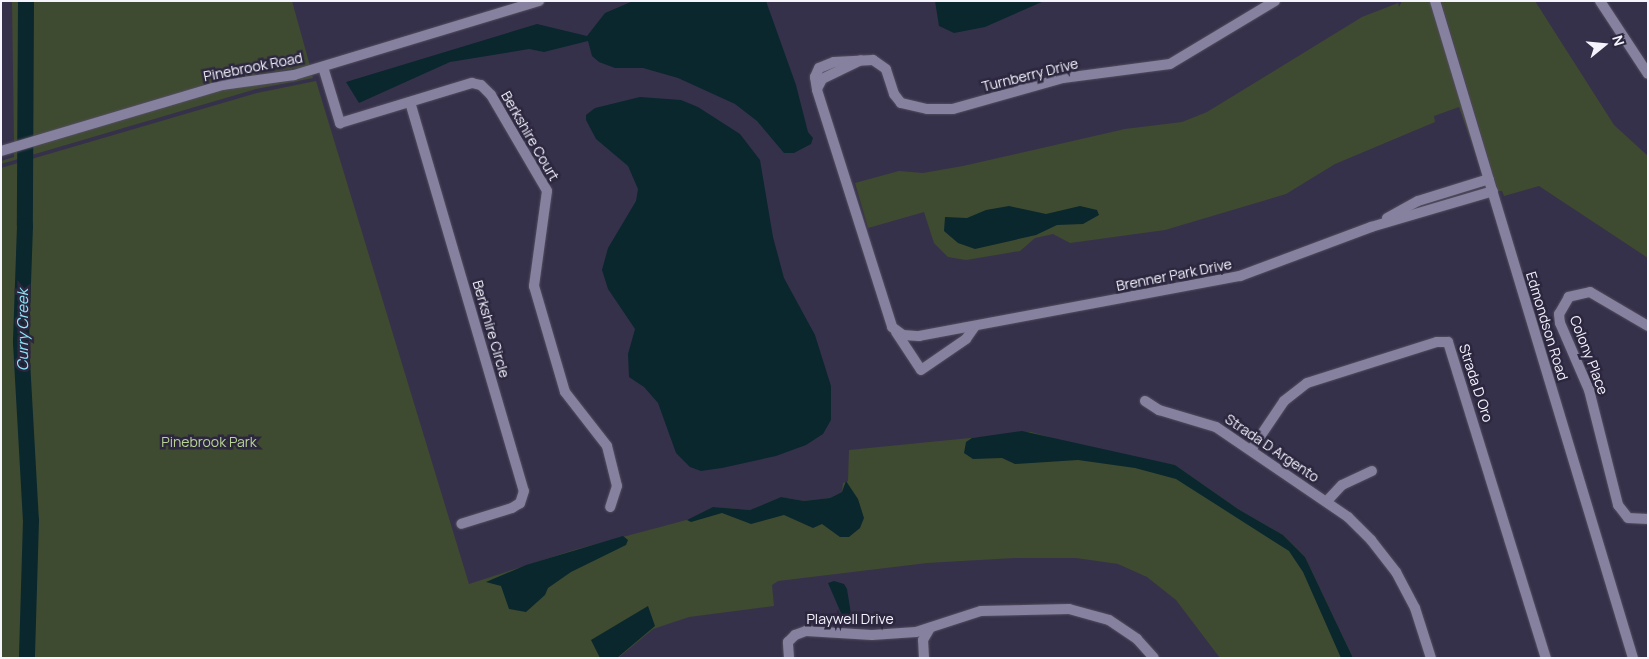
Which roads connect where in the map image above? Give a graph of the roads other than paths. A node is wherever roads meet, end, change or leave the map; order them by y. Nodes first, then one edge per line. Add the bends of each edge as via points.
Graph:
1 (539, 1) edge
2 (1275, 1) edge
3 (1435, 1) edge
4 (1600, 1) edge
5 (323, 67) junction
6 (1648, 74) edge
7 (410, 102) junction
8 (1, 151) edge
9 (1489, 178) junction
10 (1493, 191) junction
11 (1371, 227) junction
12 (975, 326) junction
13 (1648, 326) edge
14 (892, 327) junction
15 (1145, 401) dead end
16 (1250, 450) junction
17 (1372, 471) dead end
18 (1327, 502) junction
19 (610, 507) dead end
20 (1648, 519) edge
21 (461, 524) dead end
22 (930, 628) junction
23 (789, 658) edge
24 (924, 658) edge
25 (1154, 658) edge
26 (1431, 658) edge
27 (1546, 658) edge
28 (1633, 658) edge

1 - 5 street, Pinebrook Road
2 - 14 street, Turnberry Drive via 1170,64 1063,78 953,109 901,104 895,98 883,66 873,60 823,65 815,77 817,90
3 - 9 street, Edmondson Road
4 - 6 street
5 - 7 street, Berkshire Court via 340,123
5 - 8 street, Pinebrook Road via 282,78 222,85
7 - 19 street, Berkshire Court via 472,83 481,85 491,95 544,185 548,200 534,286 565,392 607,446 617,486
7 - 21 street, Berkshire Circle via 524,491 520,503 512,508
9 - 10 street, Edmondson Road
9 - 11 street, Brenner Park Drive via 1418,201
10 - 11 street, Brenner Park Drive
10 - 28 street, Edmondson Road
11 - 12 street, Brenner Park Drive via 1246,275
12 - 14 street, Brenner Park Drive via 914,337 903,335
12 - 14 street via 966,339 921,370
13 - 20 street, Colony Place via 1598,295 1586,292 1569,297 1559,314 1589,390 1618,506 1628,518
15 - 16 street, Strada D Argento via 1158,410 1209,423
16 - 18 street, Strada D Argento
16 - 27 street, Strada D Oro via 1284,401 1307,383 1449,340
17 - 18 street via 1344,483
18 - 26 street, Strada D Argento via 1362,530 1396,572 1415,608
22 - 23 street, Playwell Drive via 885,634 800,633 788,642
22 - 24 street via 923,640
22 - 25 street via 981,611 1081,611 1118,626

